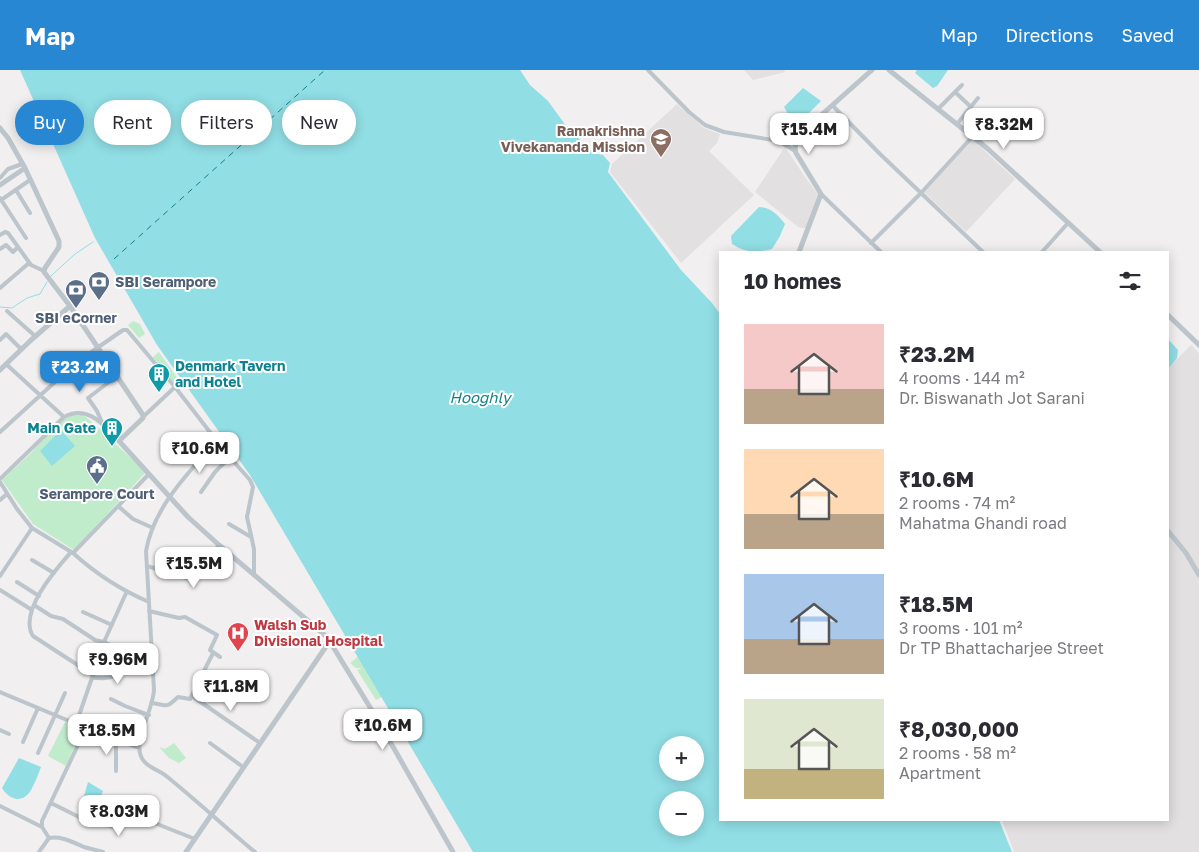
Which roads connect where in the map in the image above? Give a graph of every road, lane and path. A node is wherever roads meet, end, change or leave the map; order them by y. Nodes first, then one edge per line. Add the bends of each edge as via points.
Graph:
1 (648, 70) edge
2 (872, 70) edge
3 (889, 70) edge
4 (962, 85) dead end
5 (955, 92) junction
6 (978, 98) dead end
7 (833, 106) junction
8 (971, 107) junction
9 (938, 109) junction
10 (956, 124) junction
11 (0, 128) edge
12 (799, 136) junction
13 (973, 136) junction
14 (779, 141) junction
15 (795, 151) junction
16 (24, 166) junction
17 (0, 178) edge
18 (30, 180) junction
19 (0, 185) edge
20 (16, 190) junction
21 (921, 193) junction
22 (821, 194) junction
23 (0, 199) edge
24 (830, 204) junction
25 (817, 207) junction
26 (30, 213) dead end
27 (1068, 223) junction
28 (0, 235) edge
29 (26, 238) dead end
30 (871, 243) junction
31 (18, 247) junction
32 (0, 249) edge
33 (799, 251) edge
34 (880, 251) edge
35 (982, 251) edge
36 (1043, 251) edge
37 (1099, 251) edge
38 (29, 263) junction
39 (44, 271) junction
40 (0, 288) edge
41 (70, 306) junction
42 (8, 311) dead end
43 (1170, 320) edge
44 (35, 336) junction
45 (1, 338) edge
46 (1199, 345) edge
47 (98, 348) junction
48 (21, 349) junction
49 (6, 364) junction
50 (0, 370) edge
51 (117, 376) junction
52 (175, 387) junction
53 (40, 395) junction
54 (144, 416) junction
55 (64, 418) junction
56 (103, 425) junction
57 (2, 427) edge
58 (0, 432) edge
59 (119, 440) junction
60 (216, 440) junction
61 (230, 457) junction
62 (0, 471) edge
63 (4, 475) junction
64 (148, 475) junction
65 (0, 481) edge
66 (201, 492) dead end
67 (7, 494) junction
68 (169, 496) junction
69 (0, 500) edge
70 (118, 506) junction
71 (229, 524) dead end
72 (32, 528) junction
73 (153, 528) junction
74 (1169, 532) edge
75 (251, 537) junction
76 (219, 545) junction
77 (72, 553) junction
78 (32, 560) dead end
79 (147, 566) junction
80 (54, 573) junction
81 (254, 574) junction
82 (1199, 574) edge
83 (0, 576) edge
84 (17, 582) dead end
85 (0, 590) edge
86 (127, 592) junction
87 (39, 596) junction
88 (149, 602) junction
89 (34, 605) junction
90 (32, 610) junction
91 (149, 611) junction
92 (83, 612) dead end
93 (112, 625) junction
94 (328, 640) junction
95 (104, 642) junction
96 (214, 653) junction
97 (108, 654) dead end
98 (220, 657) dead end
99 (152, 660) junction
100 (123, 663) junction
101 (152, 668) junction
102 (93, 678) junction
103 (0, 692) edge
104 (65, 693) dead end
105 (192, 696) junction
106 (111, 698) dead end
107 (152, 703) junction
108 (38, 708) junction
109 (149, 714) junction
110 (55, 715) junction
111 (76, 724) junction
112 (86, 728) junction
113 (0, 730) edge
114 (9, 734) dead end
115 (116, 740) junction
116 (23, 742) dead end
117 (210, 743) dead end
118 (260, 743) junction
119 (139, 748) junction
120 (38, 753) dead end
121 (243, 767) junction
122 (116, 771) dead end
123 (51, 803) junction
124 (0, 806) edge
125 (210, 814) junction
126 (42, 827) junction
127 (49, 838) junction
128 (195, 839) junction
129 (39, 852) edge
130 (103, 852) edge
131 (186, 852) edge
132 (255, 852) edge
133 (453, 852) edge

1 - 14 street via 706,125 724,132
2 - 7 street
3 - 9 street
4 - 5 street
5 - 8 street
5 - 9 street
6 - 8 street
7 - 12 street
7 - 21 street
8 - 10 street
9 - 10 street
10 - 13 street
11 - 16 street
12 - 14 street
12 - 15 street
13 - 21 street
13 - 27 street
14 - 15 street
15 - 22 street
16 - 17 street via 8,169
16 - 18 street
16 - 19 street
18 - 20 street
18 - 39 street via 60,242
20 - 23 street
20 - 26 street
21 - 30 street
21 - 35 street
22 - 24 street
22 - 25 street
23 - 29 street
24 - 25 street
24 - 30 street
25 - 33 street
27 - 36 street
27 - 37 street
28 - 31 street via 8,233
30 - 34 street
31 - 32 street via 13,252 6,244
31 - 38 street
38 - 39 street
38 - 40 street
39 - 41 street
41 - 44 street
41 - 47 street
42 - 44 street
43 - 46 street
44 - 48 street
45 - 48 street via 7,335
47 - 51 street
47 - 52 street via 128,331
47 - 53 street
48 - 49 street
49 - 50 street
49 - 53 street
51 - 54 street
51 - 56 street via 88,398
52 - 54 street
52 - 60 street
53 - 55 street
53 - 57 street
54 - 59 street
55 - 56 street via 84,412
55 - 63 street
56 - 59 street
57 - 58 street
59 - 64 street
60 - 61 street
60 - 68 street
61 - 66 street
61 - 75 street via 252,484 247,517
62 - 63 street
63 - 65 street
64 - 68 street
64 - 70 street
65 - 67 street
67 - 69 street
67 - 72 street
68 - 73 street
68 - 76 street
70 - 73 street via 136,521
70 - 77 street
71 - 75 street
72 - 77 street
72 - 83 street
73 - 79 street via 146,551
74 - 82 street
75 - 81 street
76 - 79 street via 193,580
76 - 81 street
77 - 80 street
77 - 86 street
78 - 80 street
79 - 88 street
80 - 87 street
81 - 94 street
84 - 87 street
85 - 90 street
86 - 88 street
86 - 93 street
87 - 89 street
88 - 91 street
89 - 90 street
89 - 95 street
90 - 102 street via 30,625 33,636 91,673
91 - 96 street via 179,618 185,616 217,635 210,650
91 - 99 street
92 - 93 street
93 - 95 street
94 - 118 street
94 - 133 street
95 - 99 street via 139,658
96 - 98 street
96 - 105 street
97 - 100 street
99 - 101 street
100 - 101 street
100 - 102 street via 115,676
101 - 107 street
102 - 111 street
103 - 108 street
104 - 110 street
105 - 107 street via 189,700 178,697 170,706
105 - 118 street
106 - 109 street
107 - 109 street
108 - 110 street
108 - 116 street
109 - 119 street
110 - 111 street
110 - 120 street
111 - 112 street
112 - 115 street
112 - 123 street
113 - 114 street
115 - 119 street
115 - 122 street
117 - 121 street
118 - 121 street
119 - 125 street via 146,764 169,778
121 - 125 street
123 - 126 street
123 - 128 street via 91,822 120,828 147,820
124 - 126 street
125 - 128 street
125 - 132 street
126 - 127 street
127 - 129 street
127 - 130 street via 70,840
128 - 131 street

